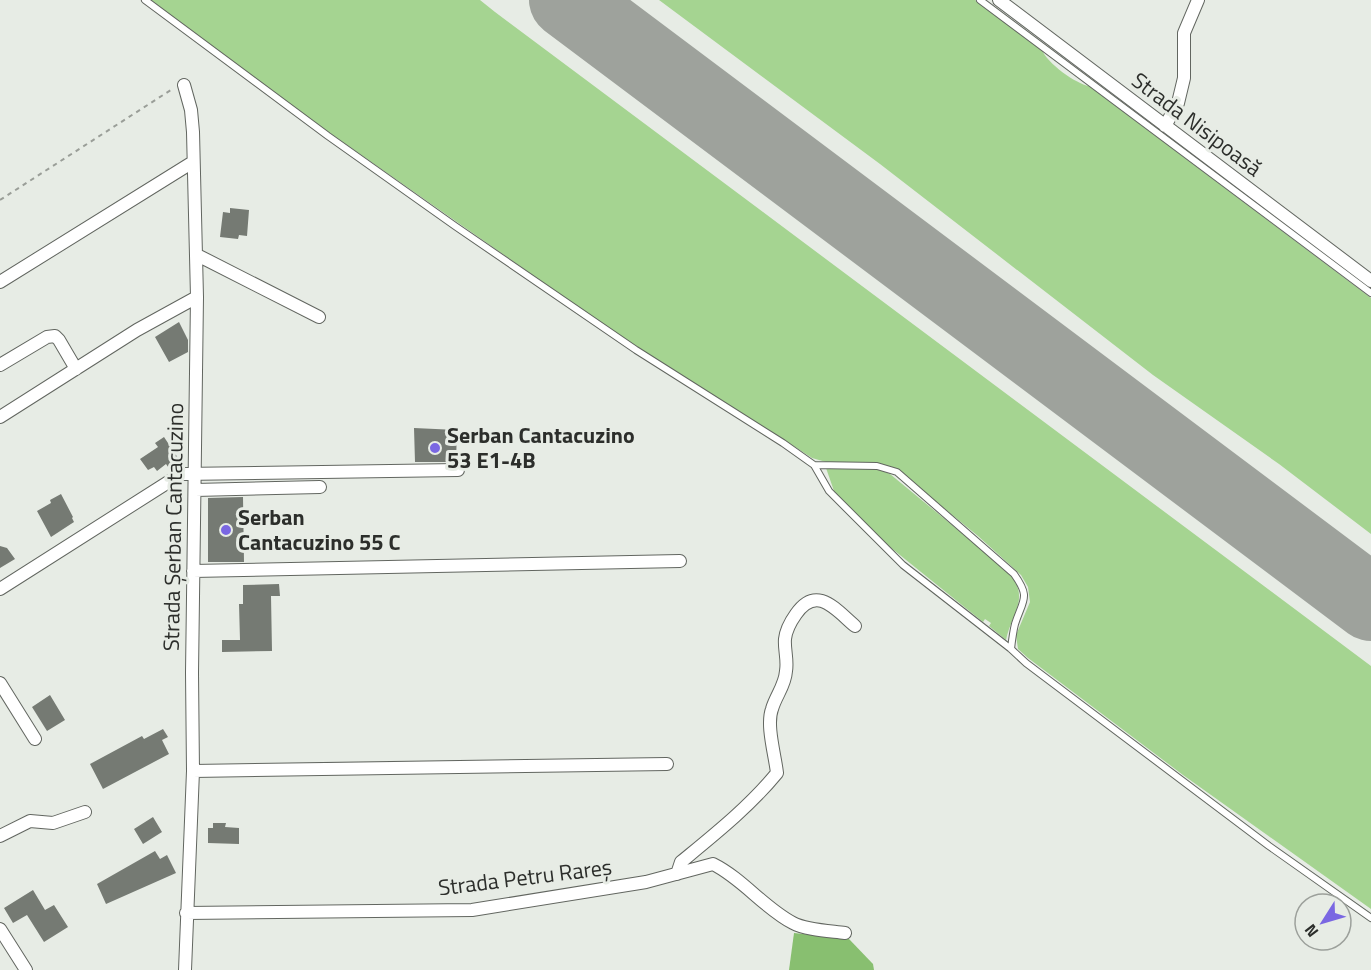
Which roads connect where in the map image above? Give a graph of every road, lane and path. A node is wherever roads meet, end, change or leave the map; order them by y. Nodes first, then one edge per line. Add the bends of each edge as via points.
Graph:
1 (145, 0) edge
2 (980, 0) edge
3 (999, 0) edge
4 (1198, 0) edge
5 (184, 85) joint
6 (1165, 126) junction
7 (193, 162) junction
8 (0, 200) edge
9 (197, 255) junction
10 (1371, 281) edge
11 (0, 282) edge
12 (1371, 293) edge
13 (197, 297) junction
14 (320, 316) dead end
15 (0, 365) edge
16 (76, 369) junction
17 (0, 417) edge
18 (814, 465) junction
19 (458, 470) dead end
20 (195, 474) junction
21 (320, 487) dead end
22 (195, 490) junction
23 (680, 561) dead end
24 (194, 571) junction
25 (0, 589) edge
26 (855, 626) dead end
27 (1011, 649) junction
28 (0, 683) edge
29 (35, 739) dead end
30 (667, 764) dead end
31 (199, 770) junction
32 (86, 812) dead end
33 (0, 836) edge
34 (677, 874) junction
35 (186, 913) junction
36 (1371, 918) edge
37 (0, 929) edge
38 (845, 933) dead end
39 (26, 970) edge
40 (185, 970) edge

1 - 18 lane via 454,226
2 - 12 lane
3 - 6 street, Strada Nisipoasă
4 - 6 street via 1184,33 1184,78 1178,103
5 - 7 street, Strada Șerban Cantacuzino via 190,110
5 - 8 path via 175,87
6 - 10 street, Strada Nisipoasă
7 - 9 street, Strada Șerban Cantacuzino
7 - 11 street
9 - 13 street, Strada Șerban Cantacuzino
9 - 14 street
13 - 16 street
13 - 20 street, Strada Șerban Cantacuzino
15 - 16 street via 55,336
16 - 17 street
18 - 27 lane via 829,491 903,565
18 - 27 lane via 877,466 897,472 1014,574 1025,599
19 - 20 street
20 - 22 street, Strada Șerban Cantacuzino
20 - 25 street via 181,474
21 - 22 street
22 - 24 street, Strada Șerban Cantacuzino
23 - 24 street
24 - 31 street, Strada Șerban Cantacuzino
26 - 34 street via 818,599 801,608 790,622 785,640 783,687 771,709 770,720 777,773 737,816 681,862
27 - 36 lane via 1269,846
28 - 29 street
30 - 31 street
31 - 35 street, Strada Șerban Cantacuzino
32 - 33 street via 53,823 30,821
34 - 35 street, Strada Petru Rareș via 472,910
34 - 38 street, Strada Petru Rareș via 713,864 795,924
35 - 40 street, Strada Șerban Cantacuzino
37 - 39 street

